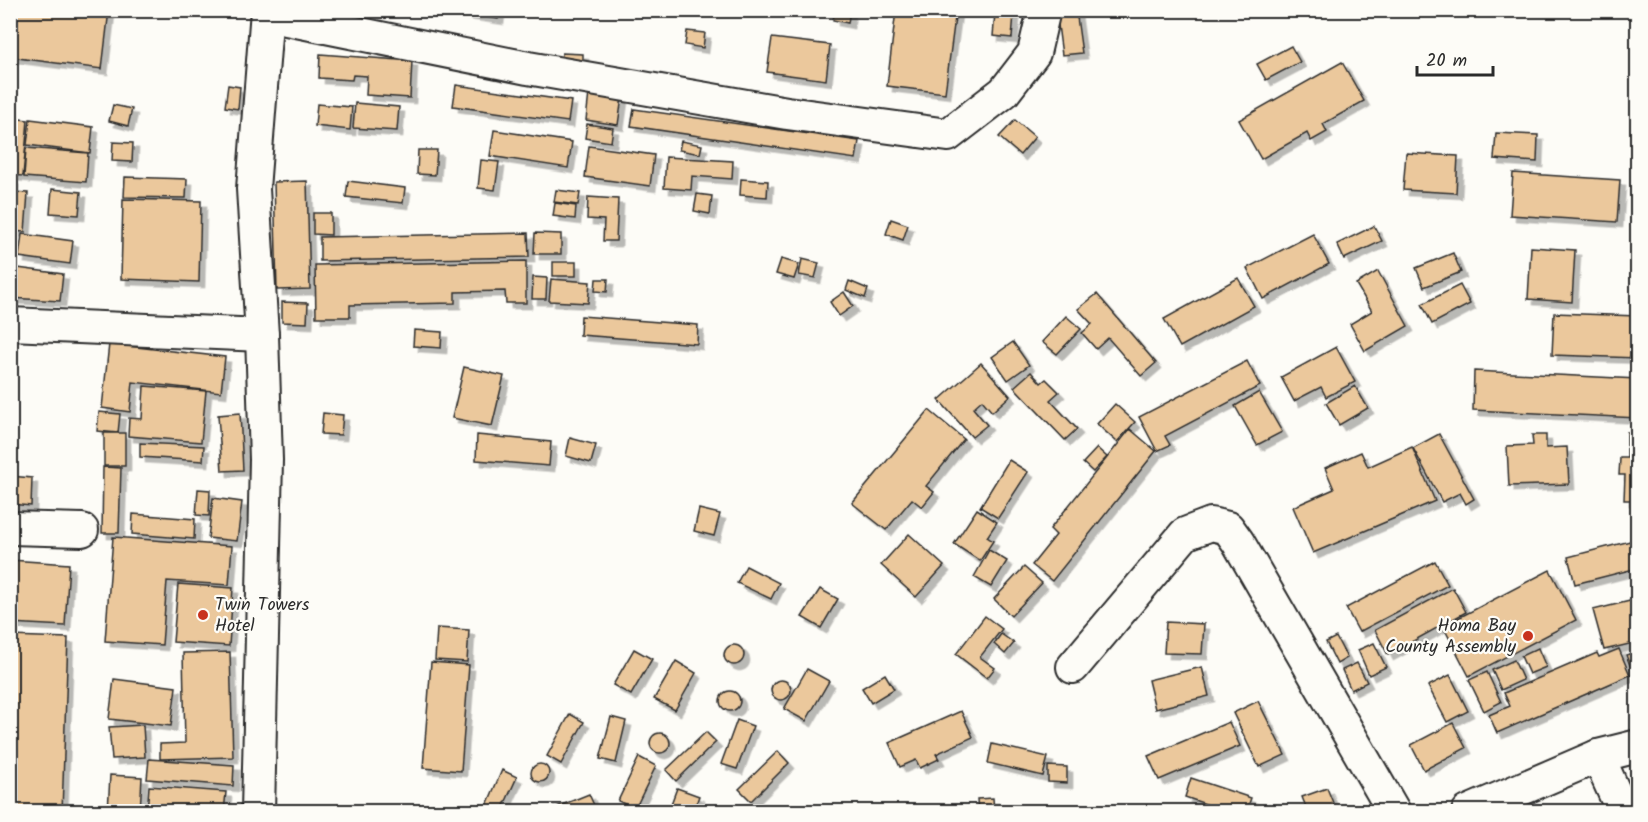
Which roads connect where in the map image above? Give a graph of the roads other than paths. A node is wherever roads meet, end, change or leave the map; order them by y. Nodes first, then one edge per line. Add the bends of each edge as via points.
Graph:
1 (1044, 10) edge
2 (267, 13) edge
3 (10, 324) edge
4 (262, 335) junction
5 (10, 528) edge
6 (82, 530) dead end
7 (1073, 668) dead end
8 (1638, 746) edge
9 (1598, 756) junction
10 (258, 812) edge
11 (1394, 812) edge
12 (1468, 812) edge
13 (1623, 812) edge

1 - 2 street via 1034,53 1004,92 948,135 787,113 563,74
2 - 4 street via 253,189
3 - 4 street
4 - 10 street via 267,460
5 - 6 street
7 - 11 street via 1185,534 1211,524 1228,528
8 - 9 street
9 - 12 street
9 - 13 street

